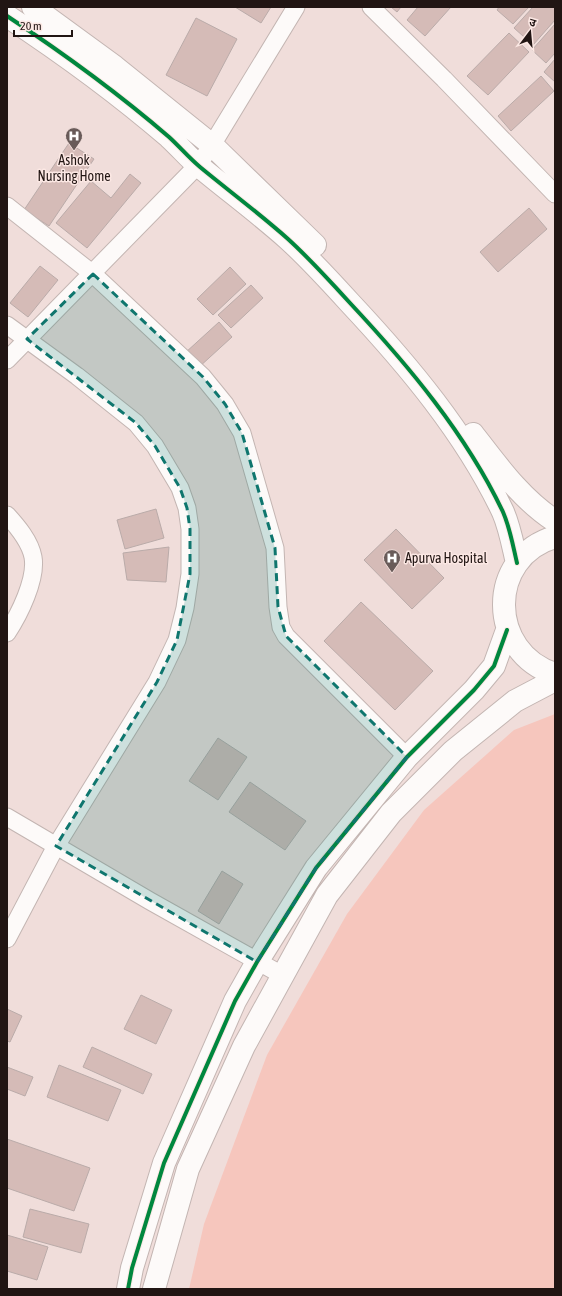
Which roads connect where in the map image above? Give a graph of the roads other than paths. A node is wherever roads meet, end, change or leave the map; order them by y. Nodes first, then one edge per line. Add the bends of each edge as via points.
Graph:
1 (33, 7) edge
2 (296, 7) edge
3 (371, 7) edge
4 (7, 16) edge
5 (212, 145) junction
6 (198, 165) junction
7 (555, 194) edge
8 (7, 206) edge
9 (92, 274) junction
10 (7, 325) edge
11 (27, 339) junction
12 (7, 360) edge
13 (7, 515) edge
14 (555, 521) edge
15 (555, 537) edge
16 (517, 563) junction
17 (508, 630) junction
18 (7, 633) edge
19 (555, 674) edge
20 (555, 680) edge
21 (407, 757) junction
22 (7, 817) edge
23 (56, 846) junction
24 (7, 939) edge
25 (257, 962) junction
26 (282, 975) junction
27 (128, 1289) edge
28 (154, 1289) edge

1 - 5 street via 116,67
2 - 5 street
3 - 7 street
4 - 6 street via 49,44 143,115
5 - 6 street
5 - 14 street via 315,246 372,307 408,347 497,465 533,504
6 - 9 street
6 - 16 street via 289,240 365,319 410,372 480,469 509,528
8 - 9 street
9 - 11 street
9 - 21 street via 202,377 225,404 242,433 275,548 281,627 286,636
10 - 11 street
11 - 12 street
11 - 23 street via 136,423 155,446 180,488 187,508 190,529 190,574 177,640 157,682
13 - 18 street via 28,543 34,557 30,585
15 - 16 street via 533,548
16 - 17 street via 507,584 503,607
17 - 19 street via 516,647 528,661 544,671
17 - 21 street via 494,666 474,690
20 - 26 street via 515,701 453,751 391,813 327,895
21 - 25 street via 316,868
22 - 23 street
23 - 24 street
23 - 25 street
25 - 26 street
25 - 27 street via 235,1002 164,1163
26 - 28 street via 244,1046 188,1169

